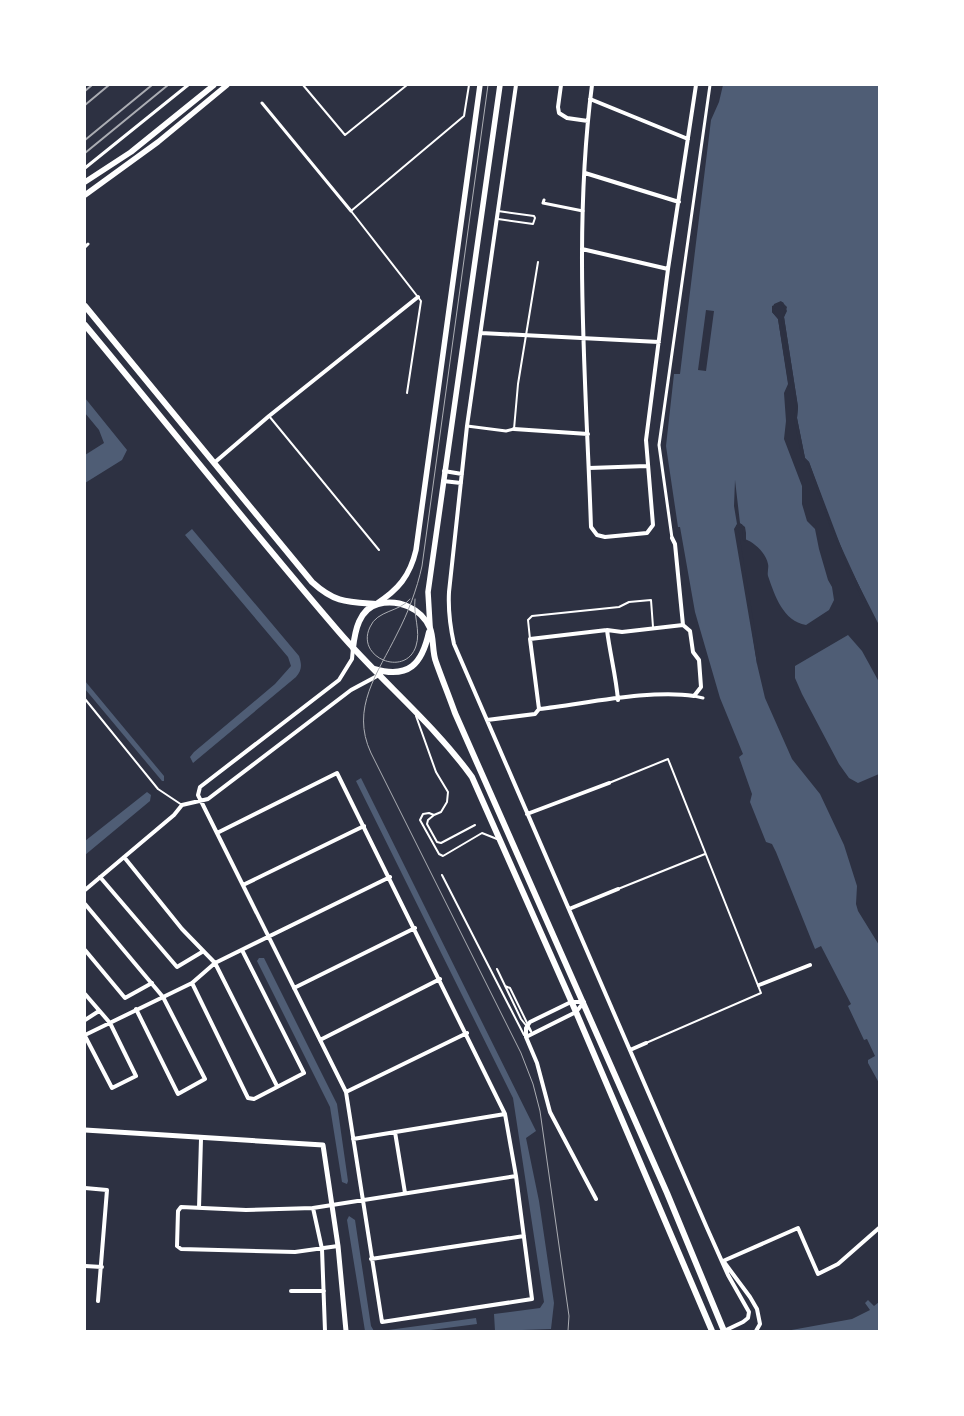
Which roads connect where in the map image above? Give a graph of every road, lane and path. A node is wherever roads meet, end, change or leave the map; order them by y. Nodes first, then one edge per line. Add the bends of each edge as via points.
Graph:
1 (188, 85) edge
2 (214, 85) edge
3 (227, 85) edge
4 (303, 85) edge
5 (407, 85) edge
6 (469, 85) edge
7 (480, 85) edge
8 (500, 85) edge
9 (516, 85) edge
10 (561, 85) edge
11 (592, 85) edge
12 (696, 85) edge
13 (710, 85) edge
14 (590, 98) junction
15 (262, 103) dead end
16 (588, 121) junction
17 (153, 135) junction
18 (688, 139) junction
19 (158, 142) junction
20 (85, 168) edge
21 (584, 173) junction
22 (85, 182) edge
23 (85, 196) edge
24 (544, 200) dead end
25 (678, 202) junction
26 (498, 210) junction
27 (351, 211) junction
28 (582, 211) junction
29 (497, 219) junction
30 (582, 249) junction
31 (538, 262) dead end
32 (668, 269) junction
33 (420, 299) junction
34 (85, 306) edge
35 (85, 324) edge
36 (481, 333) junction
37 (527, 335) junction
38 (585, 338) junction
39 (659, 342) junction
40 (407, 392) dead end
41 (269, 416) junction
42 (467, 426) junction
43 (514, 429) junction
44 (588, 434) junction
45 (214, 463) junction
46 (647, 466) junction
47 (589, 468) junction
48 (444, 471) junction
49 (462, 474) junction
50 (443, 481) junction
51 (461, 483) junction
52 (672, 538) joint
53 (379, 550) dead end
54 (376, 604) junction
55 (683, 625) junction
56 (430, 628) junction
57 (654, 628) junction
58 (607, 630) junction
59 (530, 639) junction
60 (353, 648) junction
61 (379, 674) junction
62 (694, 696) junction
63 (85, 698) edge
64 (703, 698) dead end
65 (618, 700) junction
66 (413, 709) junction
67 (539, 709) junction
68 (488, 720) junction
69 (609, 783) joint
70 (202, 801) junction
71 (182, 805) junction
72 (528, 814) junction
73 (434, 815) junction
74 (475, 825) dead end
75 (364, 826) junction
76 (217, 833) junction
77 (502, 842) junction
78 (705, 854) junction
79 (124, 857) junction
80 (442, 875) dead end
81 (100, 878) junction
82 (390, 878) junction
83 (243, 885) junction
84 (618, 889) joint
85 (85, 890) edge
86 (85, 904) edge
87 (569, 909) junction
88 (415, 928) junction
89 (268, 937) junction
90 (85, 950) edge
91 (242, 950) junction
92 (202, 952) junction
93 (215, 963) junction
94 (810, 965) dead end
95 (496, 968) dead end
96 (440, 979) junction
97 (192, 983) junction
98 (152, 984) junction
99 (759, 985) junction
100 (294, 988) junction
101 (85, 994) edge
102 (163, 997) junction
103 (571, 1002) junction
104 (584, 1002) junction
105 (136, 1009) junction
106 (99, 1011) junction
107 (576, 1012) junction
108 (85, 1020) edge
109 (110, 1023) junction
110 (527, 1026) junction
111 (467, 1033) junction
112 (532, 1033) junction
113 (85, 1036) edge
114 (526, 1036) junction
115 (320, 1040) junction
116 (646, 1043) joint
117 (630, 1050) junction
118 (277, 1086) junction
119 (346, 1092) junction
120 (505, 1114) junction
121 (85, 1130) edge
122 (396, 1132) junction
123 (201, 1139) junction
124 (354, 1139) junction
125 (516, 1176) junction
126 (85, 1188) edge
127 (405, 1193) junction
128 (363, 1199) junction
129 (596, 1199) dead end
130 (332, 1204) junction
131 (199, 1208) junction
132 (313, 1208) junction
133 (879, 1228) edge
134 (524, 1236) junction
135 (338, 1246) junction
136 (322, 1249) junction
137 (371, 1259) junction
138 (723, 1261) junction
139 (85, 1266) edge
140 (102, 1267) junction
141 (324, 1291) junction
142 (291, 1292) dead end
143 (98, 1301) dead end
144 (325, 1331) edge
145 (346, 1331) edge
146 (712, 1331) edge
147 (724, 1331) edge
148 (756, 1331) edge

1 - 20 street
2 - 17 main road
3 - 19 main road
4 - 5 lane via 345,135
6 - 27 lane via 464,116
7 - 54 main road via 416,550 411,569 403,582
8 - 48 main road
9 - 26 street
10 - 16 street via 560,113 567,118
11 - 14 street
12 - 18 street
13 - 52 street via 659,445
14 - 16 street
14 - 18 street
15 - 27 street
16 - 21 street
17 - 19 main road
17 - 22 main road
18 - 25 street
19 - 23 main road
21 - 25 street
21 - 28 street
24 - 28 street via 543,203
25 - 32 street
26 - 29 street
26 - 29 lane via 534,216 535,221 533,224
27 - 33 lane
28 - 30 street
29 - 36 street
30 - 32 street
30 - 38 street
31 - 37 lane
32 - 39 street
33 - 40 lane
33 - 41 street
34 - 45 main road
35 - 60 main road
36 - 37 street
36 - 42 street
37 - 38 street
37 - 43 lane
38 - 39 street
38 - 44 street
39 - 46 street via 646,440
41 - 45 street
41 - 53 lane
42 - 43 street via 506,431
42 - 49 street
43 - 44 street
44 - 47 street
45 - 54 main road via 320,589 342,602
46 - 47 street
46 - 47 street via 653,525 647,533 605,537 597,535 591,527
48 - 49 street
48 - 50 main road
49 - 51 street
50 - 51 street
50 - 56 main road via 428,592
51 - 68 street via 448,611 454,644
52 - 55 street
54 - 56 main road via 395,602 405,605
54 - 60 main road via 359,621
55 - 57 street
55 - 62 street via 690,632 693,652 698,660 701,687
56 - 61 main road via 425,652 418,662 404,670
56 - 104 main road via 435,660 455,713
57 - 58 street via 622,632
57 - 59 lane via 651,600 629,602 619,607 532,616 528,620
58 - 59 street
58 - 65 street
59 - 67 street
60 - 61 main road
60 - 70 street via 352,659 339,680 200,787 198,795
61 - 66 main road
61 - 70 street via 346,694
62 - 64 street
62 - 65 street via 675,693
63 - 71 lane via 158,789
65 - 67 street
66 - 73 lane via 436,772 448,792 441,812
66 - 77 main road via 451,747 472,777
67 - 68 street via 535,714
68 - 72 street
69 - 72 street
69 - 78 lane via 668,759
70 - 71 street
70 - 76 street
71 - 79 street
72 - 87 street
73 - 74 lane via 427,824 436,842 441,843
73 - 77 lane via 429,812 423,814 420,820 443,856 482,833
75 - 76 street via 338,773
75 - 82 street
75 - 83 street
76 - 83 street
77 - 103 main road
78 - 84 lane
78 - 99 lane
79 - 81 street
79 - 92 street
80 - 114 lane
81 - 85 street
81 - 92 street via 177,968
82 - 88 street
82 - 89 street
83 - 89 street
84 - 87 street
86 - 98 street
87 - 117 street
88 - 96 street
88 - 100 street
89 - 91 street
89 - 100 street
90 - 98 street via 125,998
91 - 93 street
91 - 118 street via 304,1073
92 - 93 street
93 - 97 street
93 - 118 street
94 - 99 street
95 - 110 lane via 505,986 510,988
96 - 111 street
96 - 115 street
97 - 102 street
97 - 118 street via 248,1098 254,1099
98 - 102 street
99 - 116 lane via 761,992
100 - 115 street
101 - 106 street
102 - 105 street
102 - 105 street via 205,1079 178,1094
103 - 104 street
103 - 107 main road
103 - 110 street
104 - 107 street
104 - 147 main road
105 - 109 street
106 - 108 street
106 - 109 street
107 - 112 street
107 - 146 main road
109 - 113 street
109 - 113 street via 136,1076 112,1088
110 - 112 lane
110 - 114 street
111 - 119 street
111 - 120 street
112 - 114 street
114 - 129 street via 550,1112
115 - 119 street
116 - 117 street
117 - 138 street
119 - 124 street
120 - 122 street
120 - 125 street
121 - 123 street
122 - 124 street
122 - 127 street
123 - 130 street via 323,1145
123 - 131 street
124 - 128 street
125 - 127 street
125 - 134 street
126 - 140 street via 108,1190
127 - 128 street
128 - 130 street
128 - 137 street
130 - 132 street
130 - 135 street
131 - 132 street
131 - 136 street via 182,1207 178,1210 177,1246 180,1249 295,1252
132 - 136 street
133 - 138 street via 838,1264 818,1274 798,1228
134 - 137 street
134 - 137 street via 532,1299 382,1322
135 - 136 street
135 - 145 street
136 - 141 street
138 - 147 street via 749,1315 743,1322
138 - 148 street via 757,1309 760,1324
139 - 140 street
140 - 143 street
141 - 142 street
141 - 144 street

